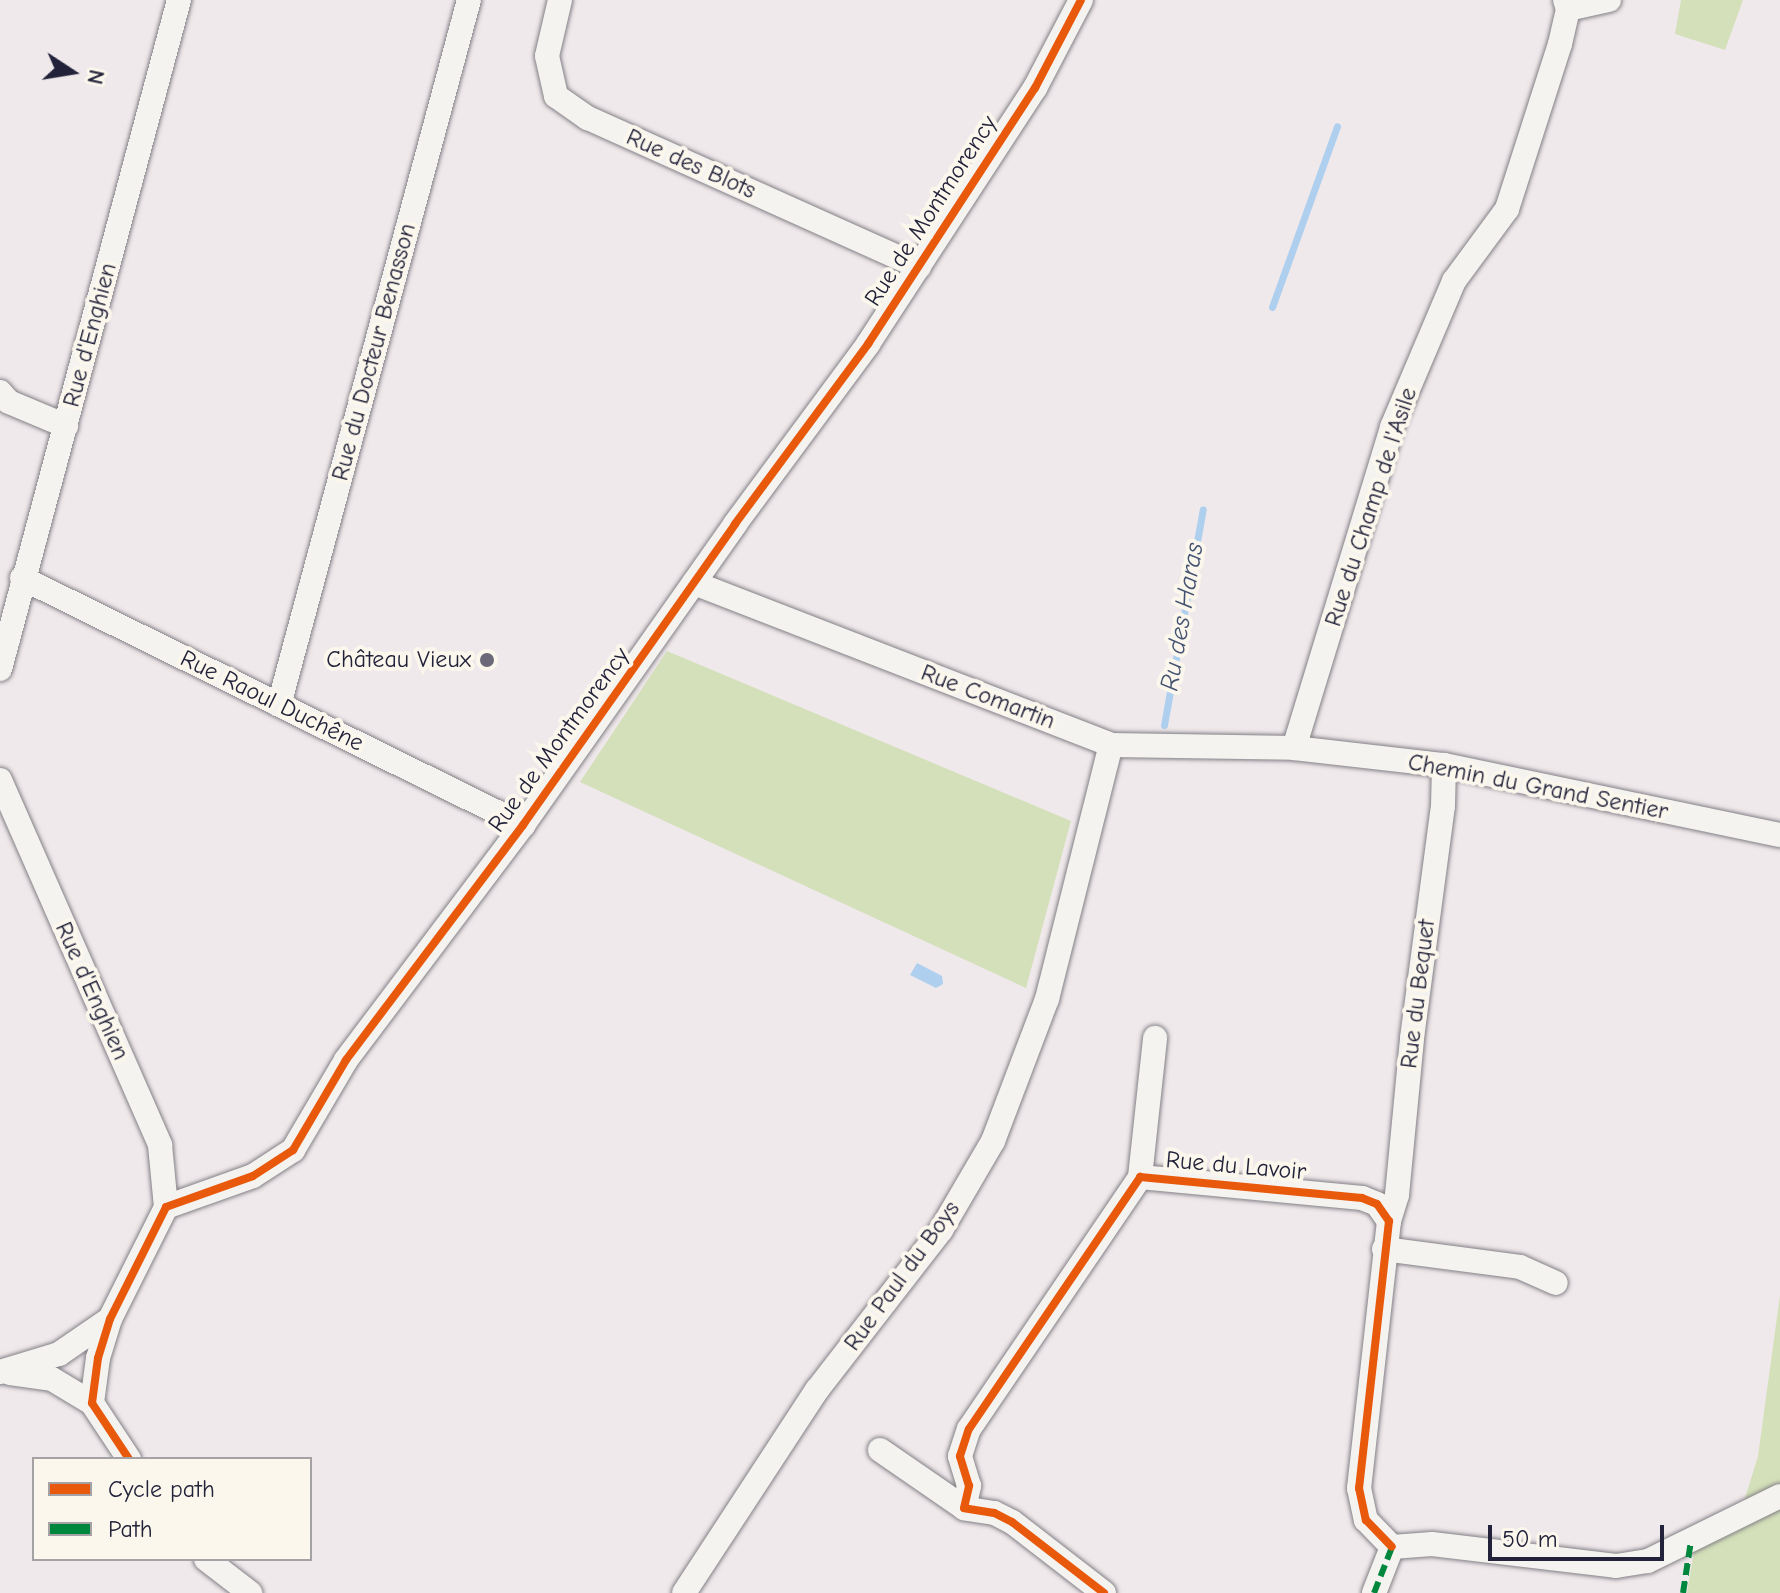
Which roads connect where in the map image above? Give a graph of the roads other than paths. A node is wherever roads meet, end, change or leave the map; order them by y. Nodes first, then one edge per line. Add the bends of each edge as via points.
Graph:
1 (179, 0) edge
2 (469, 0) edge
3 (560, 0) edge
4 (1081, 0) edge
5 (1609, 0) edge
6 (1566, 4) edge
7 (919, 267) junction
8 (0, 392) edge
9 (66, 426) junction
10 (22, 578) junction
11 (694, 583) junction
12 (0, 669) edge
13 (279, 705) junction
14 (1111, 745) junction
15 (1294, 748) junction
16 (1444, 765) junction
17 (0, 780) edge
18 (523, 825) junction
19 (1780, 835) edge
20 (1155, 1038) dead end
21 (1140, 1177) junction
22 (166, 1207) junction
23 (1389, 1221) junction
24 (1384, 1249) junction
25 (1556, 1283) dead end
26 (110, 1319) junction
27 (4, 1373) edge
28 (92, 1403) junction
29 (880, 1450) dead end
30 (128, 1457) edge
31 (1780, 1496) edge
32 (964, 1508) junction
33 (1392, 1547) junction
34 (209, 1561) edge
35 (250, 1593) edge
36 (684, 1593) edge
37 (1104, 1593) edge
38 (1374, 1593) edge

1 - 9 street, Rue d'Enghien
2 - 13 street, Rue du Docteur Benasson
3 - 7 street, Rue des Blots via 547,56 556,96 588,118
4 - 7 street, Rue de Montmorency via 1035,88
5 - 6 street
6 - 15 street, Rue du Champ de l'Asile via 1560,44 1507,209 1454,281 1392,427
7 - 11 street, Rue de Montmorency
8 - 9 street via 9,402
9 - 10 street, Rue d'Enghien
10 - 12 street, Rue d'Enghien
10 - 13 street, Rue Raoul Duchêne
11 - 14 street, Rue Comartin
11 - 18 street, Rue de Montmorency
13 - 18 street, Rue Raoul Duchêne
14 - 15 street, Rue Comartin
14 - 36 street, Rue Paul du Boys via 1047,999 993,1141 941,1230 817,1390
15 - 16 street, Chemin du Grand Sentier
16 - 19 street, Chemin du Grand Sentier
16 - 23 street, Rue du Bequet via 1397,1195
17 - 22 street, Rue d'Enghien via 160,1145
18 - 22 street, Rue de Montmorency via 346,1060 293,1150 253,1176
20 - 21 street
21 - 23 street, Rue du Lavoir via 1362,1198 1377,1204
21 - 32 street, Rue du Lavoir via 969,1429 960,1456 969,1486
22 - 26 street
23 - 24 street
24 - 25 street via 1520,1267
24 - 33 street via 1359,1488 1366,1520
26 - 27 street via 59,1354
26 - 28 street
27 - 28 street via 52,1379
28 - 30 street
29 - 32 street
31 - 33 street via 1648,1561 1616,1566 1432,1544
32 - 37 street via 1012,1522
33 - 38 street
34 - 35 street

